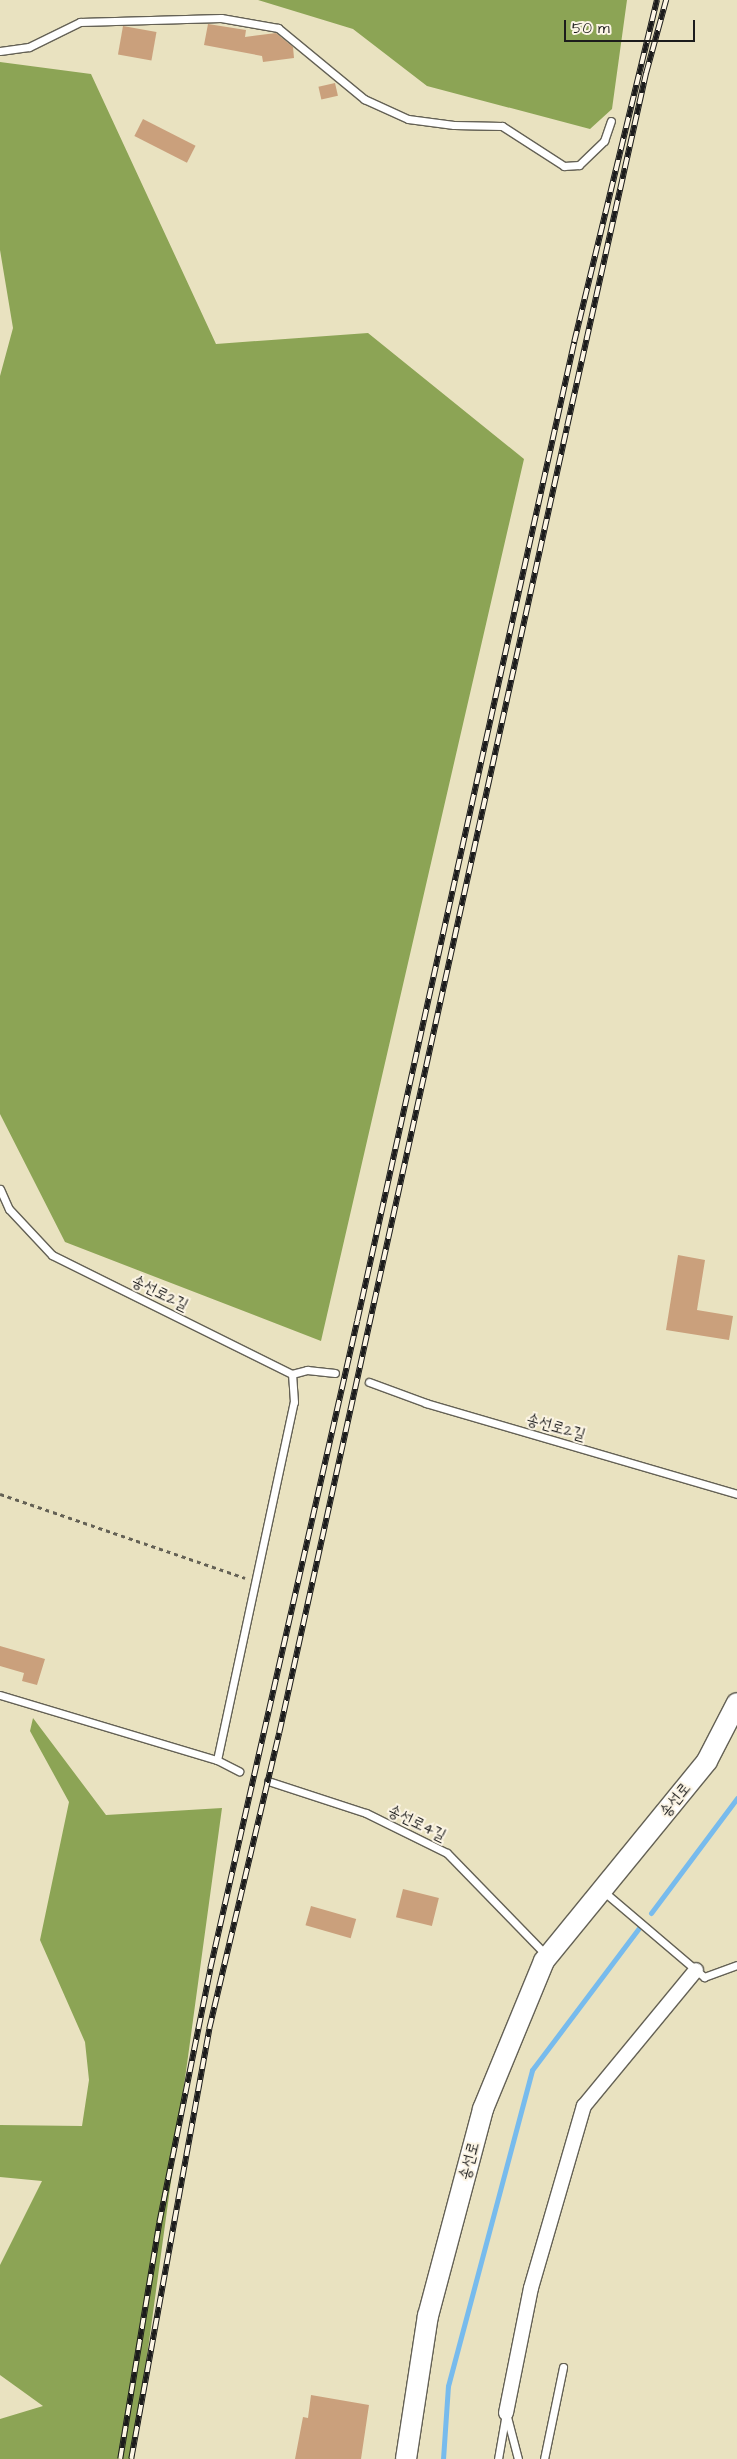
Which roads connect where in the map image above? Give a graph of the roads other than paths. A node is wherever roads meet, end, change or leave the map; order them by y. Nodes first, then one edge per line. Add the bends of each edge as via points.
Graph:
1 (0, 51) edge
2 (611, 121) dead end
3 (0, 1190) edge
4 (292, 1374) junction
5 (335, 1374) dead end
6 (369, 1382) dead end
7 (737, 1494) edge
8 (0, 1695) edge
9 (737, 1703) edge
10 (216, 1760) junction
11 (239, 1770) dead end
12 (268, 1781) dead end
13 (601, 1890) junction
14 (547, 1956) junction
15 (737, 1965) edge
16 (696, 1970) junction
17 (563, 2367) dead end
18 (506, 2413) junction
19 (406, 2459) edge
20 (498, 2459) edge
21 (518, 2459) edge
22 (544, 2459) edge

1 - 2 lane via 28,46 80,22 221,18 278,28 364,99 408,119 454,125 502,126 564,166 579,165 604,140
3 - 4 lane, 송선로2길 via 9,1209 52,1255
4 - 5 lane via 307,1370
4 - 10 lane via 294,1402
6 - 7 lane, 송선로2길 via 426,1404
8 - 10 lane
9 - 13 street, 송선로 via 707,1761
10 - 11 lane
12 - 14 lane, 송선로4길 via 366,1814 447,1853
13 - 14 street, 송선로
13 - 16 lane
14 - 19 street, 송선로 via 483,2109 428,2316
15 - 16 lane via 704,1977
16 - 18 street via 584,2106 531,2288
17 - 22 lane
18 - 20 lane
18 - 21 lane

